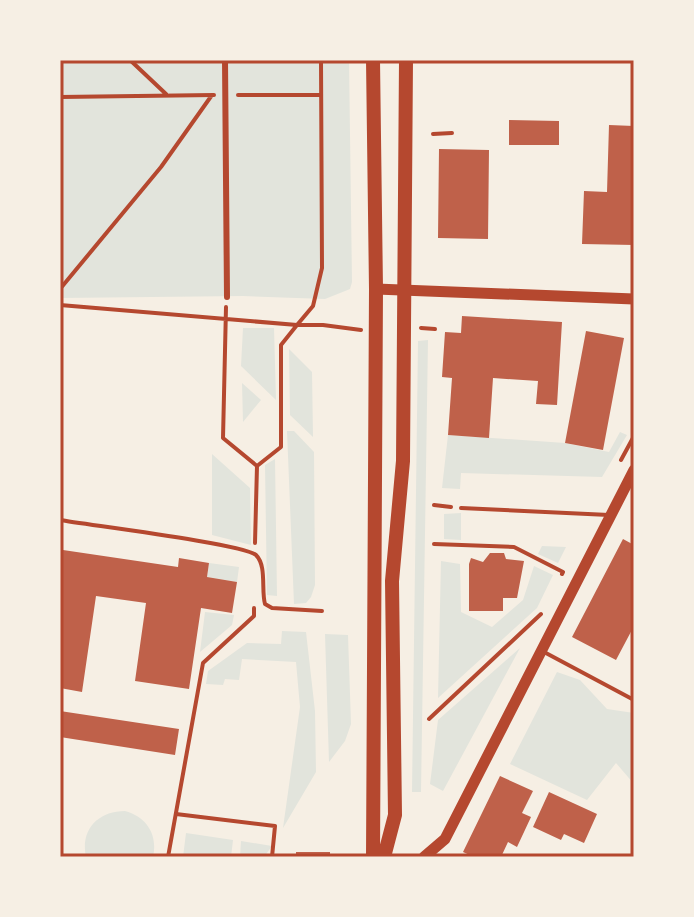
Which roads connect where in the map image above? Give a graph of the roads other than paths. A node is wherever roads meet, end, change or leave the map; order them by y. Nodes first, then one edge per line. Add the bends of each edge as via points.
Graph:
1 (225, 60) edge
2 (373, 60) edge
3 (406, 60) edge
4 (376, 289) junction
5 (404, 290) junction
6 (227, 297) road end
7 (634, 299) edge
8 (634, 470) edge
9 (461, 508) dead end
10 (611, 515) junction
11 (60, 520) edge
12 (322, 611) dead end
13 (542, 650) junction
14 (634, 700) edge
15 (373, 857) edge
16 (384, 857) edge
17 (424, 857) edge

1 - 6 street
2 - 4 main road
3 - 5 main road
4 - 5 street
4 - 15 main road
5 - 7 street
5 - 16 main road via 403,461 392,581 395,815
8 - 10 street
9 - 10 lane
10 - 13 street
11 - 12 lane via 255,553 261,562 265,604
13 - 14 lane
13 - 17 street via 445,839

